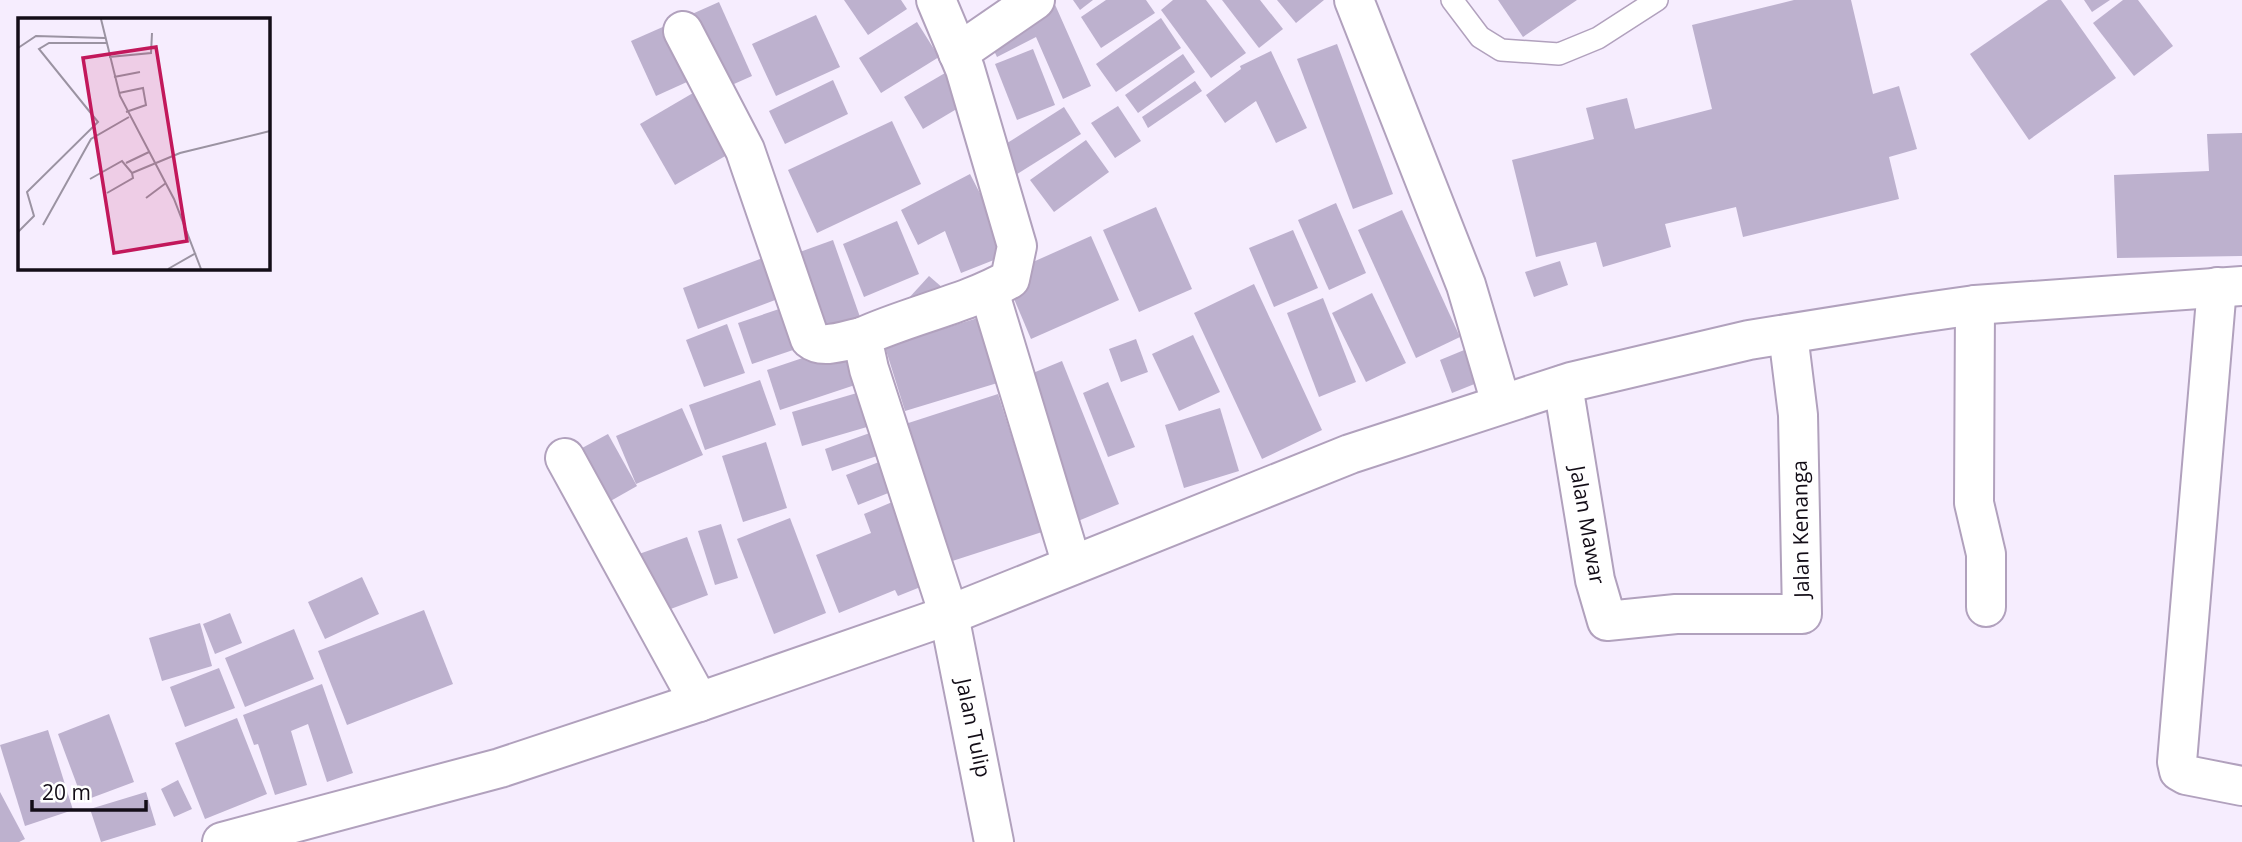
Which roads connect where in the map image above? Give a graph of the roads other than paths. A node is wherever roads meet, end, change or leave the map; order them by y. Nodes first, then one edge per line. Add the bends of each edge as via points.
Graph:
1 (936, 0) edge
2 (1035, 0) edge
3 (1354, 0) edge
4 (1452, 0) edge
5 (1657, 0) edge
6 (682, 31) dead end
7 (958, 53) junction
8 (2229, 286) edge
9 (989, 291) junction
10 (1975, 305) junction
11 (1787, 334) junction
12 (862, 337) junction
13 (1563, 385) junction
14 (1501, 403) junction
15 (565, 458) dead end
16 (1072, 565) junction
17 (1986, 607) dead end
18 (949, 615) junction
19 (1650, 616) joint
20 (699, 702) junction
21 (2242, 786) edge
22 (222, 842) edge
23 (994, 842) edge

1 - 7 street
2 - 7 street
3 - 14 street via 1466,285
4 - 5 lane via 1480,37 1501,50 1559,54 1598,38
6 - 12 street via 745,150 810,339 825,344
7 - 9 street via 1017,246 1010,279
8 - 10 street
8 - 21 street via 2176,762 2186,775
9 - 12 street
9 - 16 street
10 - 11 street
10 - 17 street via 1974,503 1986,554
11 - 13 street
11 - 19 street, Jalan Kenanga via 1798,415 1802,614
12 - 18 street, Jalan Tulip
13 - 14 street
13 - 19 street, Jalan Mawar via 1595,580 1607,621
14 - 16 street via 1350,454
15 - 20 street
16 - 18 street
18 - 20 street
18 - 23 street, Jalan Tulip
20 - 22 street via 500,768

